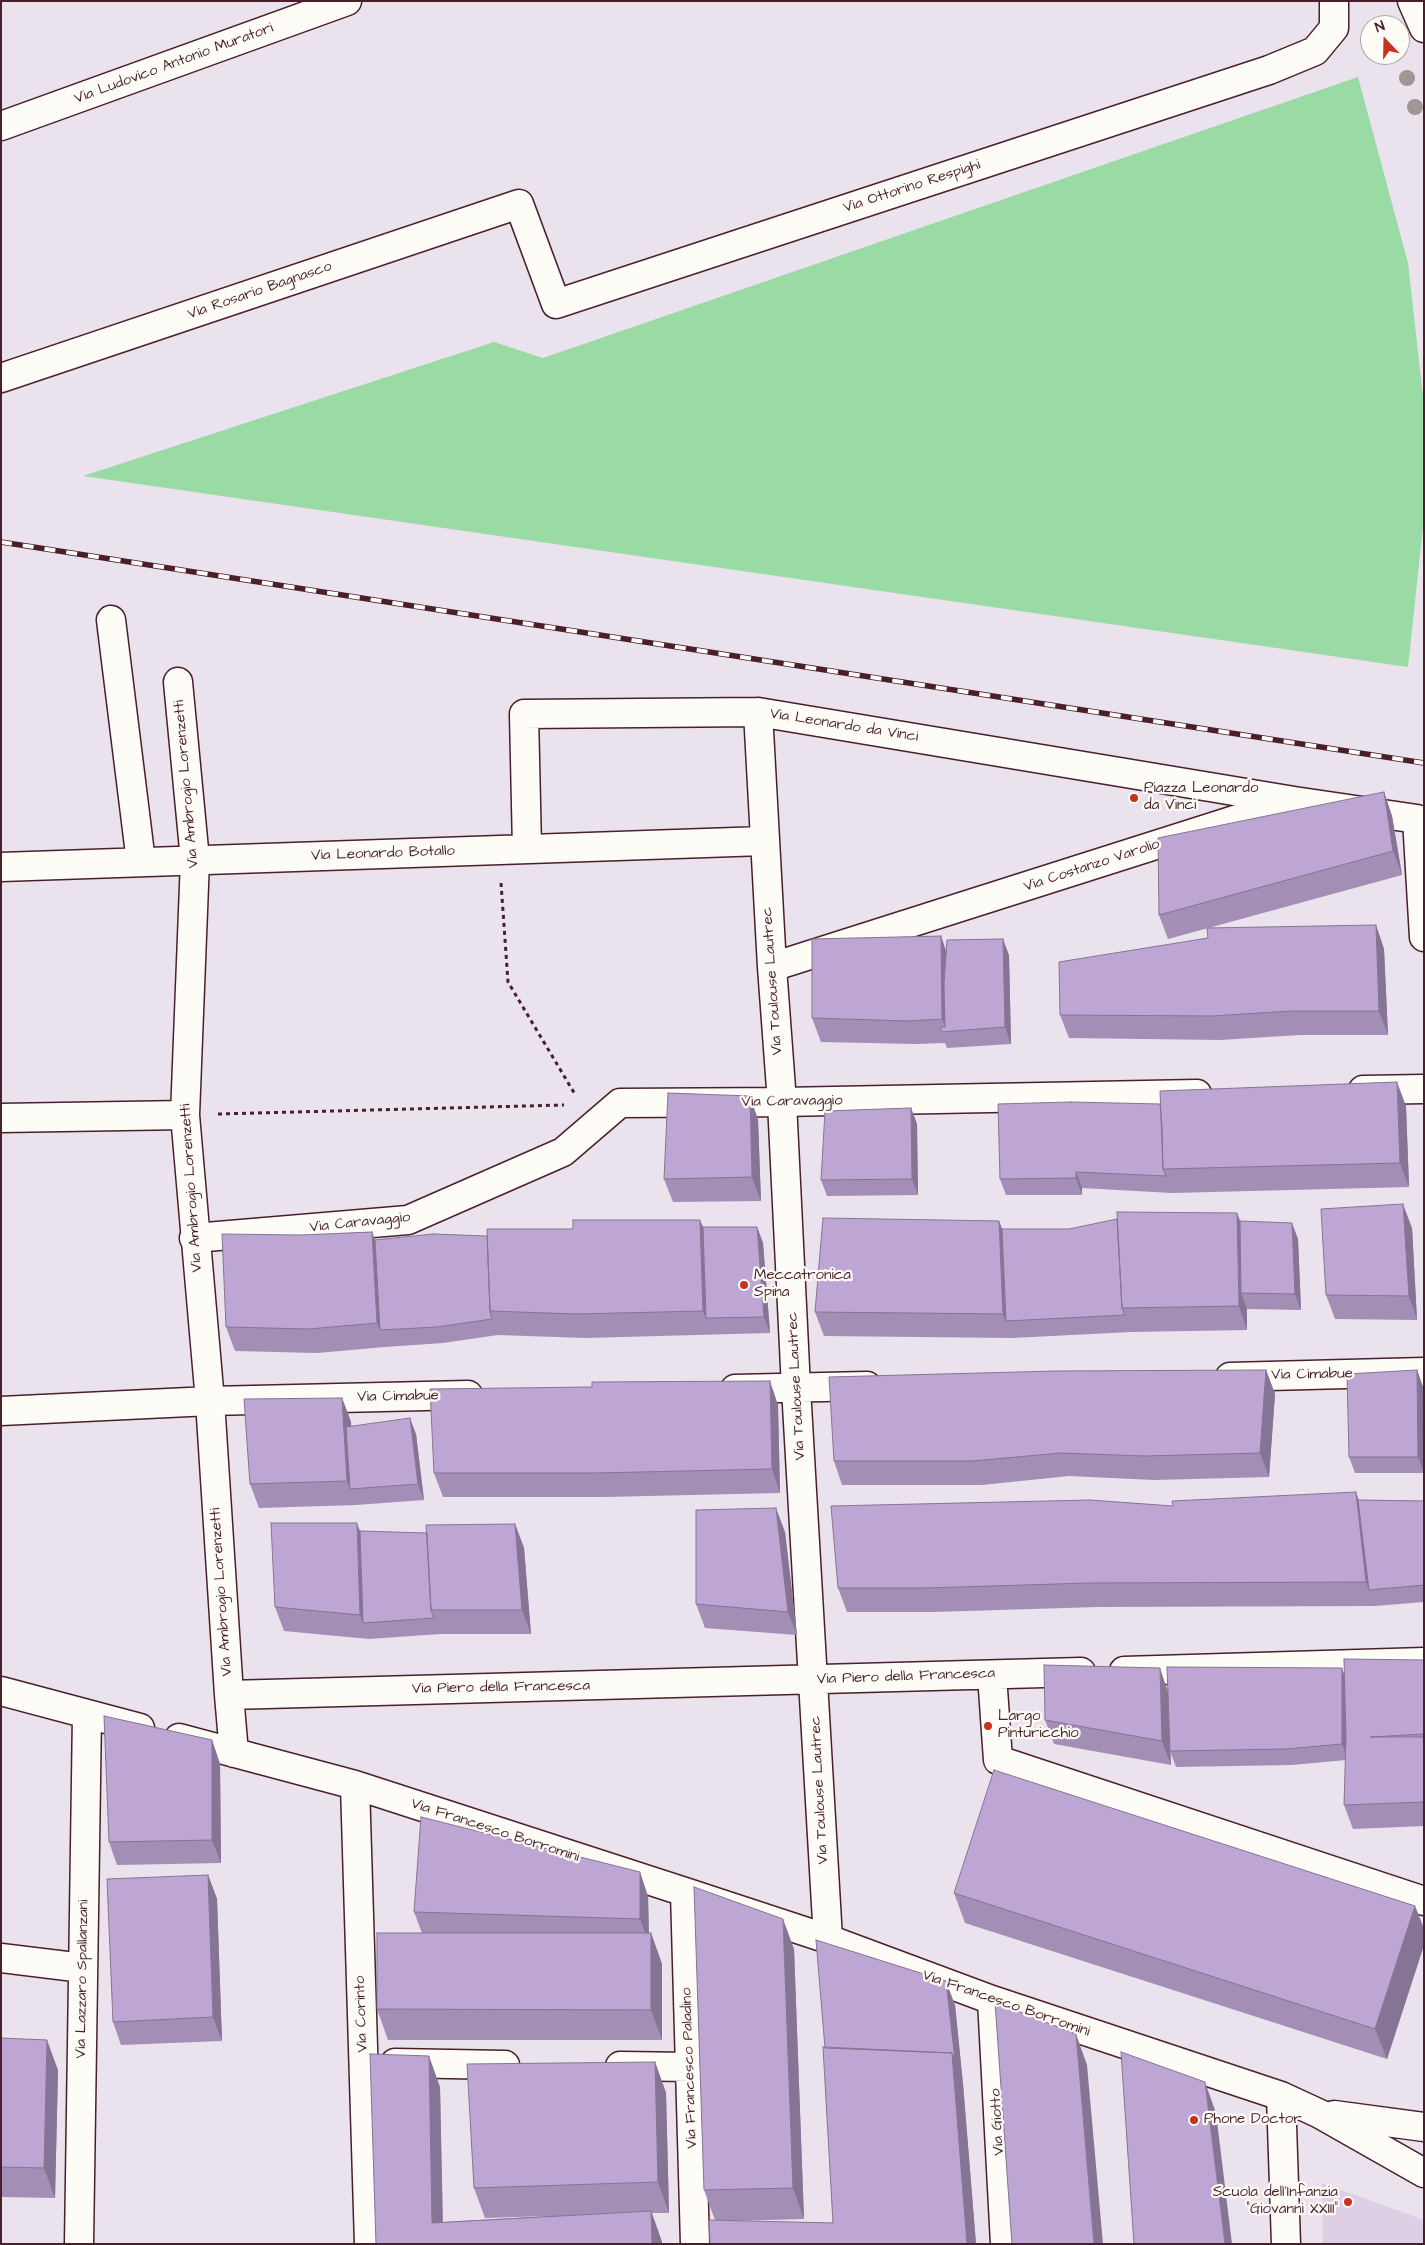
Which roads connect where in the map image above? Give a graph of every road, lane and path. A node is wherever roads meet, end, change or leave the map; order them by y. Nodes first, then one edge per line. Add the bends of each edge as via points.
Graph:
1 (347, 1) edge
2 (1334, 1) edge
3 (1412, 1) edge
4 (1424, 28) edge
5 (1, 126) edge
6 (519, 204) joint
7 (1, 378) edge
8 (111, 620) dead end
9 (178, 682) dead end
10 (758, 712) junction
11 (1294, 801) junction
12 (764, 841) junction
13 (527, 849) junction
14 (498, 850) junction
15 (195, 860) junction
16 (140, 862) junction
17 (1, 867) edge
18 (1424, 937) edge
19 (772, 967) junction
20 (1424, 1089) edge
21 (1335, 1091) edge
22 (1226, 1093) edge
23 (782, 1102) junction
24 (620, 1103) junction
25 (581, 1105) junction
26 (185, 1115) junction
27 (1, 1118) edge
28 (194, 1238) junction
29 (1424, 1372) edge
30 (1205, 1378) edge
31 (896, 1386) edge
32 (796, 1388) junction
33 (707, 1390) edge
34 (488, 1395) edge
35 (210, 1401) junction
36 (1, 1411) edge
37 (1424, 1662) edge
38 (992, 1675) junction
39 (814, 1680) junction
40 (1, 1692) edge
41 (229, 1695) junction
42 (87, 1714) junction
43 (234, 1753) junction
44 (355, 1785) junction
45 (685, 1892) junction
46 (1424, 1901) edge
47 (828, 1939) junction
48 (1, 1958) edge
49 (83, 1968) junction
50 (992, 2000) junction
51 (364, 2063) junction
52 (532, 2065) edge
53 (591, 2066) edge
54 (690, 2067) junction
55 (1281, 2096) junction
56 (1320, 2114) junction
57 (1424, 2127) edge
58 (1424, 2173) edge
59 (79, 2244) edge
60 (369, 2244) edge
61 (695, 2244) edge
62 (1005, 2244) edge
63 (1286, 2244) edge

1 - 5 street, Via Ludovico Antonio Muratori
2 - 6 street, Via Ottorino Respighi via 1334,28 1315,51 1269,70 556,304
3 - 4 street
6 - 7 street, Via Rosario Bagnasco
8 - 16 street
9 - 15 street, Via Ambrogio Lorenzetti
10 - 11 street, Via Leonardo da Vinci
10 - 12 street, Via Toulouse Lautrec
10 - 13 street, Via Leonardo da Vinci via 524,714
11 - 18 street, Via Costanzo Varolio via 1417,819
11 - 19 street, Via Costanzo Varolio
12 - 13 street, Via Leonardo Botallo
12 - 19 street, Via Toulouse Lautrec
13 - 14 street, Via Leonardo Botallo
14 - 15 street, Via Leonardo Botallo
14 - 25 path via 508,982
15 - 16 street, Via Leonardo Botallo
15 - 26 street, Via Ambrogio Lorenzetti
16 - 17 street, Via Leonardo Botallo
19 - 23 street, Via Toulouse Lautrec
20 - 21 street
22 - 23 street, Via Caravaggio
23 - 24 street, Via Caravaggio
23 - 32 street, Via Toulouse Lautrec
24 - 25 path
24 - 28 street, Via Caravaggio via 563,1152 408,1220
25 - 26 path
26 - 27 street
26 - 28 street, Via Ambrogio Lorenzetti
28 - 35 street, Via Ambrogio Lorenzetti
29 - 30 street, Via Cimabue
31 - 32 street
32 - 33 street
32 - 39 street, Via Toulouse Lautrec
34 - 35 street, Via Cimabue
35 - 36 street, Via Cimabue
35 - 41 street, Via Ambrogio Lorenzetti
37 - 38 street, Via Piero della Francesca
38 - 39 street, Via Piero della Francesca
38 - 46 street via 998,1760
39 - 41 street, Via Piero della Francesca
39 - 47 street, Via Toulouse Lautrec
40 - 42 street, Via Francesco Borromini
41 - 43 street, Via Ambrogio Lorenzetti
42 - 43 street, Via Francesco Borromini
42 - 49 street, Via Lazzaro Spallanzani
43 - 44 street, Via Francesco Borromini
44 - 45 street, Via Francesco Borromini
44 - 51 street, Via Corinto
45 - 47 street, Via Francesco Borromini
45 - 54 street, Via Francesco Paladino
47 - 50 street, Via Francesco Borromini
48 - 49 street
49 - 59 street, Via Lazzaro Spallanzani
50 - 55 street, Via Francesco Borromini
50 - 62 street, Via Giotto
51 - 52 street
51 - 60 street, Via Corinto
53 - 54 street
54 - 61 street, Via Francesco Paladino
55 - 56 street, Via Francesco Borromini
55 - 63 street
56 - 57 street
56 - 58 street

